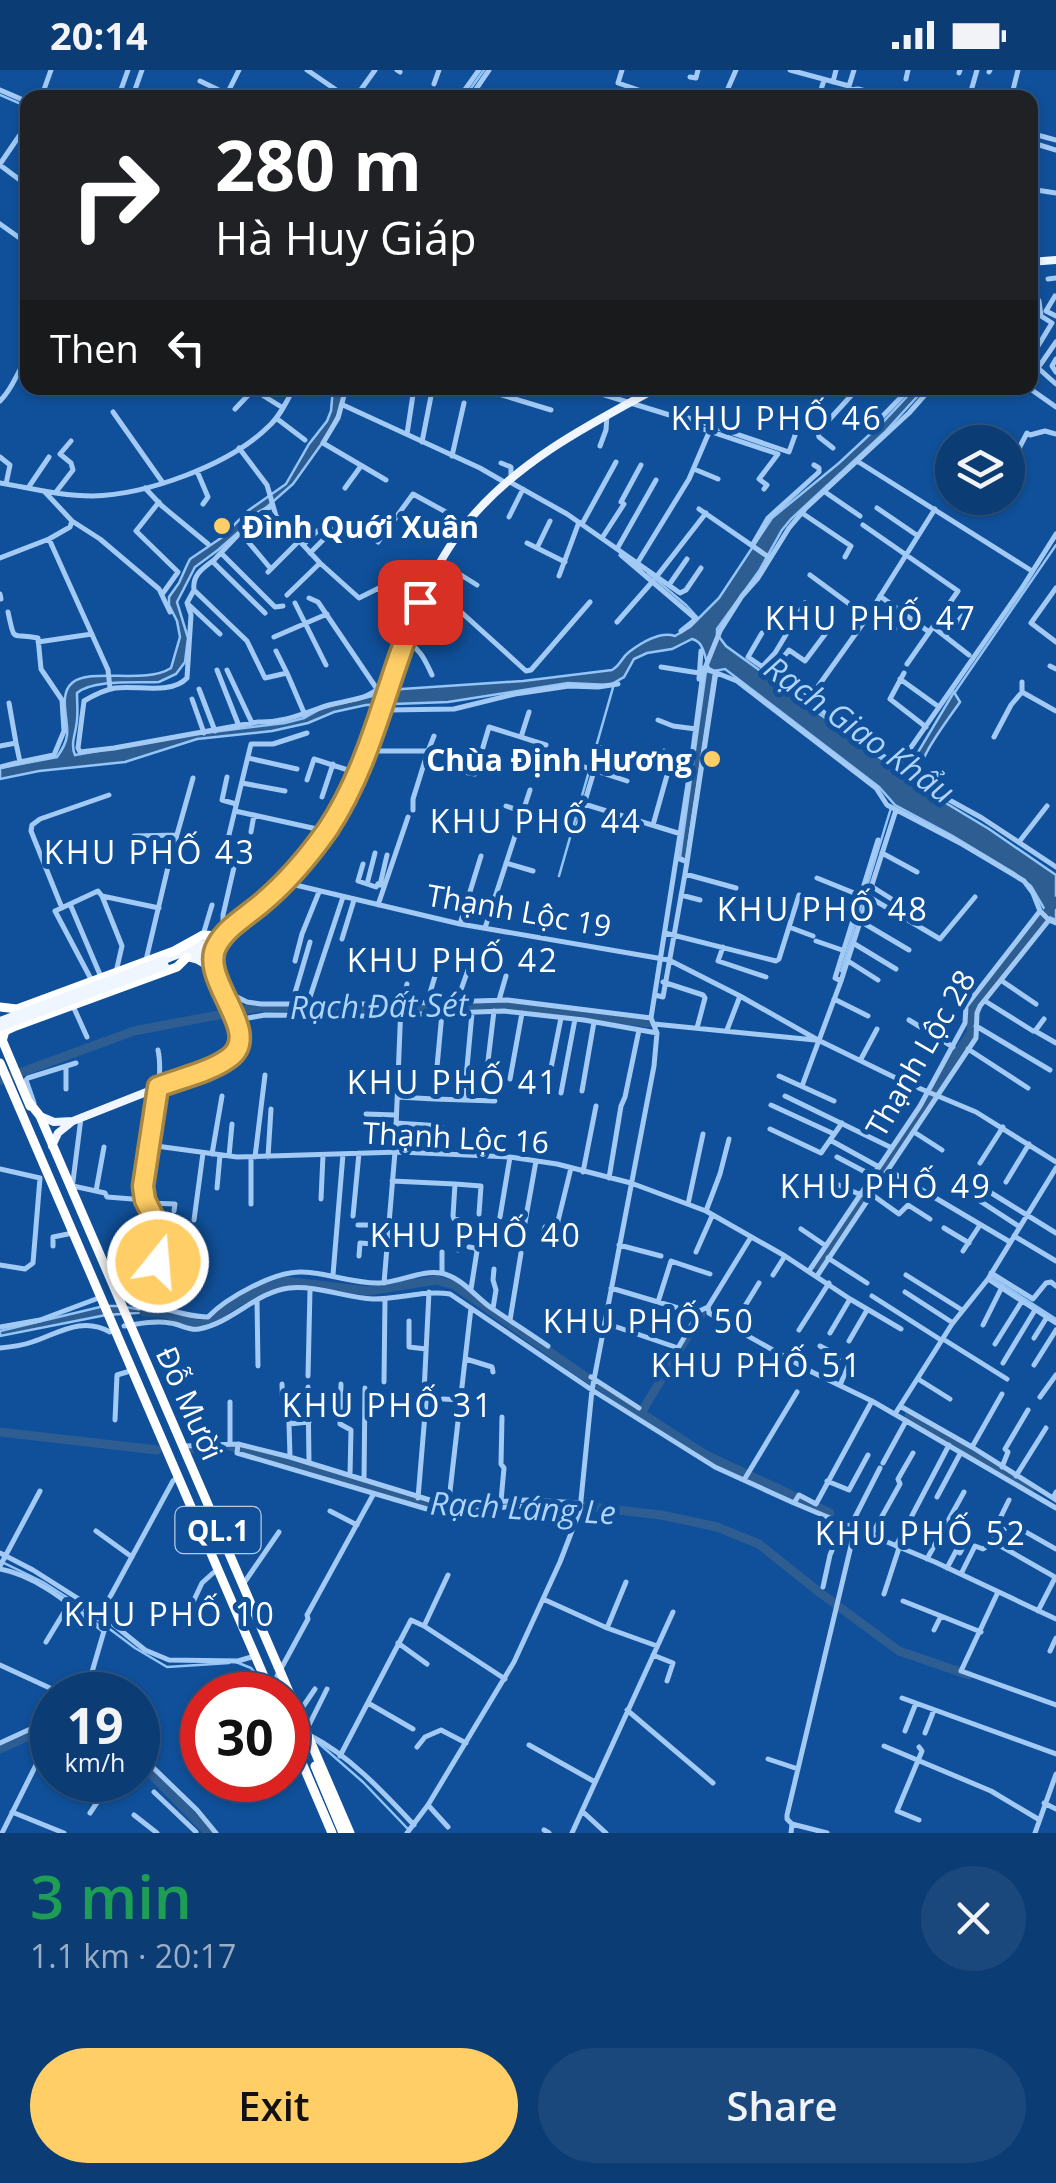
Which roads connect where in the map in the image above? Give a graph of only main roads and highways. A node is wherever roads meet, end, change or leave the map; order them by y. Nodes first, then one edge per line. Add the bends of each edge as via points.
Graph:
1 (644, 395) edge
2 (218, 935) junction
3 (199, 952) junction
4 (187, 954) junction
5 (214, 972) junction
6 (0, 1007) edge
7 (12, 1010) junction
8 (0, 1024) edge
9 (16, 1026) junction
10 (1, 1038) edge
11 (3, 1070) edge
12 (18, 1096) junction
13 (38, 1113) junction
14 (77, 1119) junction
15 (52, 1146) junction
16 (53, 1161) junction
17 (62, 1171) junction
18 (106, 1298) junction
19 (119, 1327) junction
20 (175, 1479) junction
21 (253, 1657) junction
22 (260, 1672) edge
23 (278, 1672) edge
24 (278, 1672) edge
25 (310, 1741) edge
26 (310, 1751) edge
27 (310, 1785) edge
28 (310, 1791) edge
29 (329, 1833) edge
30 (347, 1833) edge

1 - 2 main road via 536,458 465,525 429,583 358,773 326,830 284,883
2 - 3 main road
2 - 4 main road
2 - 5 main road
2 - 7 highway
3 - 4 main road
3 - 5 main road
4 - 5 main road
4 - 8 main road, bridge
4 - 9 highway via 177,967
5 - 14 main road via 236,1022 239,1046 228,1058
6 - 7 highway
7 - 9 highway
9 - 10 highway
10 - 11 highway, QL.1
11 - 12 highway, QL.1
12 - 13 highway, QL.1
12 - 16 highway, QL.1
12 - 18 highway, QL.1
12 - 18 highway, QL.1 via 42,1179
13 - 14 main road via 54,1122
13 - 15 highway, QL.1
14 - 15 main road
15 - 17 highway, QL.1
16 - 17 highway
16 - 18 highway, QL.1
17 - 18 highway, QL.1
18 - 19 highway, QL.1
18 - 19 highway, QL.1
19 - 20 highway, Đỗ Mười / QL.1
19 - 20 highway, Đỗ Mười / QL.1 via 127,1372
19 - 23 highway, Đỗ Mười / QL.1 via 182,1446
19 - 24 highway, Đỗ Mười / QL.1
20 - 21 highway, Đỗ Mười / QL.1
20 - 21 highway, Đỗ Mười / QL.1
21 - 22 highway, Đỗ Mười / QL.1
25 - 30 highway, Đỗ Mười / QL.1
26 - 30 highway, Đỗ Mười / QL.1
27 - 29 highway
28 - 29 highway

